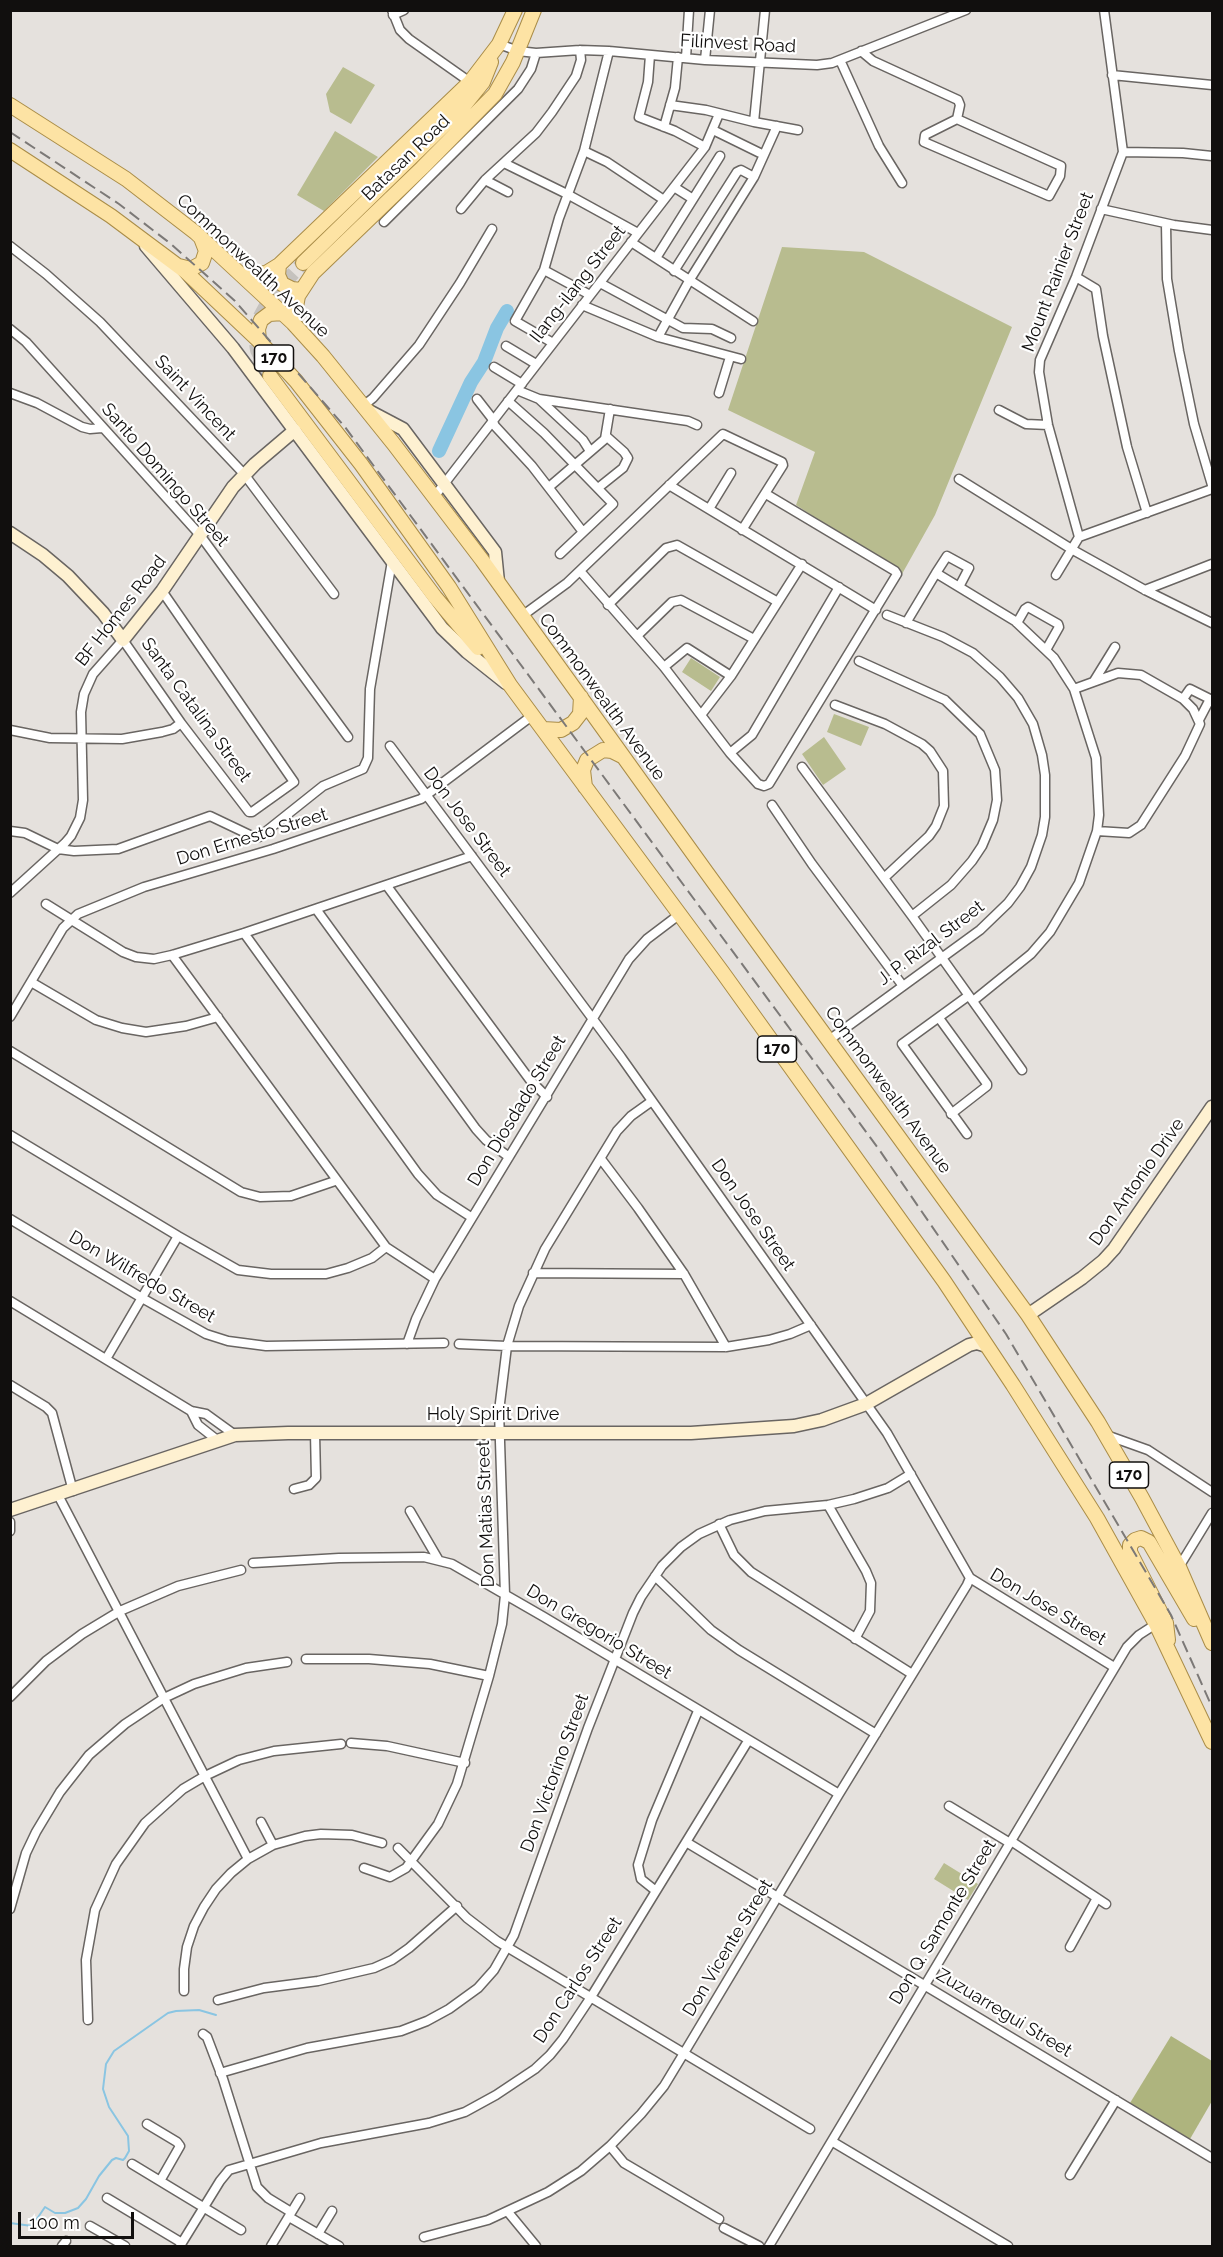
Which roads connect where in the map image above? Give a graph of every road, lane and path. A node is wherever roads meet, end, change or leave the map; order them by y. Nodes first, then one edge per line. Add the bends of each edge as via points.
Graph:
1 (404, 10) edge
2 (514, 10) edge
3 (534, 10) edge
4 (689, 10) edge
5 (710, 10) edge
6 (765, 10) edge
7 (966, 10) edge
8 (1104, 10) edge
9 (393, 13) edge
10 (496, 49) junction
11 (580, 50) junction
12 (518, 51) junction
13 (609, 51) junction
14 (861, 51) junction
15 (536, 53) junction
16 (650, 55) junction
17 (682, 58) junction
18 (705, 60) junction
19 (840, 60) junction
20 (760, 62) junction
21 (1112, 75) junction
22 (470, 81) junction
23 (1212, 85) edge
24 (10, 105) edge
25 (670, 105) junction
26 (719, 114) junction
27 (957, 119) junction
28 (754, 122) junction
29 (777, 126) junction
30 (664, 127) junction
31 (713, 130) junction
32 (798, 130) dead end
33 (705, 147) junction
34 (10, 150) edge
35 (584, 151) junction
36 (1123, 152) junction
37 (764, 155) junction
38 (720, 156) dead end
39 (1212, 156) edge
40 (504, 163) junction
41 (754, 177) junction
42 (485, 180) junction
43 (416, 182) junction
44 (902, 183) dead end
45 (674, 187) junction
46 (508, 192) dead end
47 (567, 194) junction
48 (693, 199) junction
49 (663, 200) junction
50 (461, 209) dead end
51 (1101, 209) junction
52 (384, 222) dead end
53 (1166, 224) junction
54 (492, 229) dead end
55 (1212, 230) edge
56 (196, 233) junction
57 (638, 233) junction
58 (136, 234) junction
59 (632, 242) junction
60 (10, 246) edge
61 (656, 258) junction
62 (174, 263) junction
63 (303, 263) tunnel mouth
64 (279, 265) junction
65 (544, 270) junction
66 (674, 271) junction
67 (242, 275) junction
68 (1076, 277) junction
69 (689, 281) junction
70 (600, 283) junction
71 (301, 290) junction
72 (590, 295) junction
73 (582, 305) junction
74 (288, 318) junction
75 (667, 320) junction
76 (753, 321) dead end
77 (10, 329) edge
78 (658, 337) junction
79 (731, 338) dead end
80 (259, 341) junction
81 (553, 343) junction
82 (506, 346) dead end
83 (730, 357) junction
84 (741, 359) dead end
85 (537, 364) junction
86 (494, 367) dead end
87 (270, 376) tunnel mouth
88 (519, 387) junction
89 (10, 393) edge
90 (719, 393) dead end
91 (477, 399) dead end
92 (539, 399) junction
93 (508, 401) junction
94 (365, 408) junction
95 (610, 410) junction
96 (999, 410) dead end
97 (493, 421) junction
98 (697, 425) dead end
99 (1048, 426) junction
100 (102, 428) junction
101 (295, 430) junction
102 (606, 436) junction
103 (591, 451) junction
104 (574, 464) junction
105 (731, 473) dead end
106 (244, 474) junction
107 (958, 478) dead end
108 (444, 483) junction
109 (669, 485) junction
110 (549, 487) junction
111 (1212, 487) edge
112 (598, 488) junction
113 (766, 494) junction
114 (434, 497) junction
115 (709, 509) junction
116 (1147, 513) junction
117 (742, 530) junction
118 (583, 532) junction
119 (10, 533) edge
120 (200, 536) junction
121 (1079, 537) junction
122 (1073, 550) junction
123 (560, 554) dead end
124 (392, 561) junction
125 (802, 564) junction
126 (1212, 564) edge
127 (580, 571) junction
128 (936, 573) junction
129 (1056, 575) dead end
130 (498, 582) junction
131 (839, 587) junction
132 (959, 587) junction
133 (1145, 590) junction
134 (162, 591) junction
135 (334, 594) dead end
136 (778, 602) junction
137 (608, 605) junction
138 (876, 610) junction
139 (887, 615) dead end
140 (522, 616) junction
141 (906, 622) junction
142 (1017, 623) junction
143 (1212, 623) edge
144 (637, 636) junction
145 (754, 639) junction
146 (123, 640) junction
147 (1115, 647) dead end
148 (1046, 650) junction
149 (859, 661) dead end
150 (664, 667) junction
151 (731, 676) junction
152 (1094, 681) junction
153 (510, 685) junction
154 (1074, 689) junction
155 (581, 697) junction
156 (1183, 699) junction
157 (835, 705) dead end
158 (533, 715) junction
159 (701, 715) junction
160 (1199, 720) junction
161 (180, 723) junction
162 (543, 729) junction
163 (10, 730) edge
164 (348, 737) dead end
165 (82, 740) junction
166 (390, 746) dead end
167 (730, 753) junction
168 (622, 756) junction
169 (802, 767) dead end
170 (586, 789) junction
171 (427, 796) junction
172 (772, 805) dead end
173 (10, 831) edge
174 (1097, 831) junction
175 (58, 849) junction
176 (472, 856) junction
177 (884, 878) junction
178 (387, 886) junction
179 (10, 893) edge
180 (46, 904) dead end
181 (316, 909) junction
182 (680, 914) junction
183 (912, 916) junction
184 (70, 919) junction
185 (244, 933) junction
186 (172, 955) junction
187 (942, 958) junction
188 (31, 982) junction
189 (903, 986) junction
190 (971, 999) junction
191 (10, 1017) edge
192 (218, 1017) junction
193 (592, 1018) junction
194 (939, 1018) junction
195 (829, 1040) junction
196 (10, 1051) edge
197 (1022, 1071) dead end
198 (546, 1097) junction
199 (652, 1101) junction
200 (1212, 1107) edge
201 (951, 1114) junction
202 (967, 1134) dead end
203 (10, 1135) edge
204 (509, 1156) junction
205 (601, 1158) junction
206 (336, 1181) junction
207 (471, 1217) junction
208 (10, 1219) edge
209 (178, 1236) junction
210 (386, 1247) junction
211 (533, 1273) junction
212 (684, 1274) junction
213 (435, 1279) junction
214 (142, 1298) junction
215 (10, 1301) edge
216 (1028, 1314) junction
217 (811, 1325) junction
218 (975, 1328) junction
219 (444, 1343) dead end
220 (407, 1344) junction
221 (459, 1344) dead end
222 (507, 1346) junction
223 (969, 1346) junction
224 (987, 1346) junction
225 (726, 1347) junction
226 (106, 1359) junction
227 (10, 1385) edge
228 (866, 1404) junction
229 (191, 1411) junction
230 (315, 1433) junction
231 (500, 1433) junction
232 (236, 1435) junction
233 (1105, 1435) junction
234 (217, 1440) junction
235 (911, 1474) junction
236 (294, 1489) dead end
237 (73, 1491) junction
238 (1212, 1492) edge
239 (58, 1495) junction
240 (828, 1505) junction
241 (10, 1510) edge
242 (410, 1511) dead end
243 (1212, 1513) edge
244 (10, 1522) edge
245 (719, 1524) junction
246 (10, 1531) edge
247 (438, 1559) junction
248 (253, 1563) dead end
249 (1179, 1567) junction
250 (241, 1570) dead end
251 (655, 1576) junction
252 (970, 1578) junction
253 (505, 1595) junction
254 (120, 1611) junction
255 (1156, 1624) junction
256 (855, 1639) junction
257 (1212, 1643) edge
258 (1212, 1648) edge
259 (1168, 1651) junction
260 (306, 1659) dead end
261 (615, 1660) junction
262 (287, 1662) dead end
263 (1114, 1667) junction
264 (912, 1674) junction
265 (489, 1676) junction
266 (10, 1697) edge
267 (164, 1698) junction
268 (698, 1710) junction
269 (876, 1734) junction
270 (748, 1741) junction
271 (1212, 1742) edge
272 (351, 1743) dead end
273 (341, 1744) dead end
274 (465, 1763) junction
275 (205, 1776) junction
276 (839, 1794) junction
277 (949, 1806) dead end
278 (261, 1822) dead end
279 (686, 1842) junction
280 (1010, 1842) junction
281 (382, 1843) dead end
282 (273, 1845) junction
283 (398, 1848) dead end
284 (248, 1859) junction
285 (412, 1861) junction
286 (364, 1868) dead end
287 (656, 1891) junction
288 (777, 1897) junction
289 (1097, 1898) junction
290 (1106, 1904) dead end
291 (457, 1906) junction
292 (10, 1910) edge
293 (1070, 1947) dead end
294 (507, 1948) junction
295 (925, 1985) junction
296 (184, 1991) dead end
297 (591, 1997) junction
298 (218, 2000) dead end
299 (88, 2020) dead end
300 (203, 2034) dead end
301 (684, 2053) junction
302 (220, 2073) junction
303 (1116, 2100) junction
304 (147, 2124) dead end
305 (810, 2129) dead end
306 (833, 2142) junction
307 (610, 2146) junction
308 (1212, 2158) edge
309 (251, 2163) junction
310 (132, 2164) dead end
311 (1070, 2175) dead end
312 (160, 2181) junction
313 (107, 2198) dead end
314 (300, 2198) dead end
315 (204, 2208) junction
316 (332, 2211) dead end
317 (508, 2212) junction
318 (290, 2214) junction
319 (719, 2219) dead end
320 (90, 2226) dead end
321 (724, 2228) dead end
322 (242, 2230) dead end
323 (318, 2234) junction
324 (424, 2237) dead end
325 (181, 2245) edge
326 (125, 2247) edge
327 (271, 2247) edge
328 (339, 2247) edge
329 (536, 2247) edge
330 (759, 2247) edge
331 (769, 2247) edge
332 (1008, 2247) edge

1 - 9 street
2 - 10 main road, Batasan Road
3 - 12 main road, Batasan Road
4 - 17 street
5 - 18 street
6 - 20 street
7 - 14 street, Filinvest Road
8 - 21 street, Mount Rainier Street
9 - 22 street via 408,39
10 - 12 street, Filinvest Road
10 - 22 main road, Batasan Road
10 - 63 main road via 483,82 470,99
11 - 13 street, Filinvest Road
11 - 15 street, Filinvest Road
11 - 40 street via 576,76 564,95 536,133
12 - 15 street, Filinvest Road
12 - 43 main road, Batasan Road via 495,94
13 - 16 street, Filinvest Road
13 - 35 street
14 - 19 street, Filinvest Road
14 - 27 street via 873,61 958,100
15 - 43 street via 518,89
16 - 17 street, Filinvest Road
16 - 30 street via 639,117
17 - 18 street, Filinvest Road
17 - 25 street
18 - 20 street, Filinvest Road
19 - 20 street, Filinvest Road via 817,65
19 - 44 street via 879,146
20 - 28 street
21 - 23 street
21 - 36 street, Mount Rainier Street
22 - 64 main road, Batasan Road
24 - 56 main road, Commonwealth Avenue / 170 via 126,179
25 - 26 street
25 - 30 street
26 - 28 street
26 - 31 street, Ilang-ilang Street
27 - 27 street via 925,135 924,142 1047,197 1050,195 1061,166
28 - 29 street
29 - 32 street
29 - 37 street
30 - 33 street
31 - 33 street, Ilang-ilang Street
31 - 37 street
33 - 45 street, Ilang-ilang Street
34 - 58 main road, 170
35 - 47 street
35 - 49 street
36 - 39 street
36 - 51 street, Mount Rainier Street
37 - 41 street
38 - 48 street
40 - 42 street
40 - 47 street
41 - 66 street via 741,170 737,172
41 - 69 street
42 - 46 street
42 - 50 street
43 - 52 street
43 - 71 main road, Batasan Road via 321,264
45 - 48 street
45 - 49 street, Ilang-ilang Street
47 - 57 street
47 - 65 street
48 - 61 street
49 - 57 street, Ilang-ilang Street
51 - 53 street
51 - 68 street, Mount Rainier Street
53 - 55 street
53 - 111 street via 1167,279 1179,351
54 - 94 street via 418,345
56 - 62 main road via 206,246 202,263 191,268
56 - 67 main road, Commonwealth Avenue / 170
57 - 59 street, Ilang-ilang Street
58 - 62 main road, 170
58 - 101 street, 170 via 233,348
59 - 61 street
59 - 70 street, Ilang-ilang Street
60 - 106 street, Saint Vincent via 100,322
61 - 66 street
62 - 80 main road, 170
64 - 67 main road, Batasan Road via 266,273
64 - 71 main road via 282,284
65 - 72 street
65 - 81 street via 515,321
66 - 69 street
67 - 74 main road, Commonwealth Avenue / 170
68 - 99 street, Mount Rainier Street via 1040,360
68 - 116 street via 1096,289 1127,447
69 - 75 street
69 - 76 street
70 - 72 street, Ilang-ilang Street
70 - 75 street
71 - 74 main road, Batasan Road
72 - 73 street, Ilang-ilang Street
73 - 78 street
73 - 81 street, Ilang-ilang Street
74 - 80 main road via 269,314 261,320
74 - 94 main road, Commonwealth Avenue / 170
75 - 78 street
75 - 79 street via 682,328 712,329
77 - 100 street, Santo Domingo Street
78 - 83 street
80 - 153 main road, 170 via 361,464 449,587
81 - 85 street, Ilang-ilang Street
82 - 85 street
83 - 84 street
83 - 90 street
85 - 88 street, Ilang-ilang Street
86 - 88 street
87 - 153 main road via 435,597
88 - 92 street
88 - 93 street, Ilang-ilang Street
89 - 100 street via 82,427
91 - 97 street
92 - 95 street
92 - 103 street
93 - 97 street, Ilang-ilang Street
93 - 104 street
94 - 108 street, Commonwealth Avenue / 170 via 403,429
94 - 114 main road, Commonwealth Avenue / 170
95 - 98 street
95 - 102 street
96 - 99 street via 1026,424
97 - 108 street, Ilang-ilang Street
97 - 110 street
99 - 121 street, Mount Rainier Street
100 - 120 street, Santo Domingo Street
101 - 106 street, BF Homes Road
101 - 124 street, 170
102 - 103 street
102 - 112 street via 624,452 627,462
103 - 104 street
104 - 110 street
104 - 112 street
105 - 115 street
106 - 120 street, BF Homes Road
106 - 135 street, Saint Vincent
107 - 122 street
108 - 114 street, Ilang-ilang Street
108 - 130 street, Commonwealth Avenue / 170 via 495,552
109 - 113 street via 725,434 782,462 783,468
109 - 115 street
109 - 127 street
110 - 118 street
111 - 116 street
112 - 118 street via 613,504
113 - 117 street
113 - 138 street via 895,571 896,578
114 - 130 main road, Commonwealth Avenue / 170
115 - 117 street
116 - 121 street
117 - 125 street
118 - 123 street
119 - 146 street, Santa Catalina Street via 68,576
120 - 134 street, BF Homes Road
120 - 164 street, Santo Domingo Street
121 - 122 street
122 - 129 street
122 - 133 street
124 - 153 street, 170 via 442,628
124 - 175 street via 370,689 368,758 363,769 323,786 259,837 210,816 123,848
125 - 131 street
125 - 136 street
126 - 133 street
127 - 137 street
127 - 140 street
128 - 132 street
128 - 132 street via 947,556 969,568
128 - 141 street
130 - 140 main road, Commonwealth Avenue / 170
131 - 138 street
131 - 167 street via 752,735
132 - 142 street
133 - 143 street
134 - 146 street, BF Homes Road
134 - 161 street, Santa Catalina Street via 293,779 292,784 249,812
136 - 137 street via 677,545 666,548
136 - 145 street
137 - 144 street
138 - 167 street via 769,784 758,784
139 - 141 street, J. P. Rizal Street
140 - 155 main road, Commonwealth Avenue / 170
141 - 187 street, J. P. Rizal Street via 960,646 1000,677 1033,724 1045,775 1042,835 1026,878 994,917
142 - 148 street
142 - 148 street via 1028,607 1058,624
144 - 145 street via 676,600 681,600
144 - 150 street
145 - 151 street
146 - 161 street, Santa Catalina Street
146 - 165 street, BF Homes Road via 93,674 84,694
147 - 152 street
148 - 154 street
149 - 183 street via 945,700 980,734 994,770 997,800 982,846 951,885
150 - 151 street via 687,648
150 - 159 street
151 - 159 street
152 - 154 street
152 - 156 street via 1120,673 1135,674 1155,681
153 - 158 main road, 170
154 - 174 street via 1096,758
155 - 162 main road via 580,714 573,723 561,730
155 - 168 main road, Commonwealth Avenue / 170
156 - 160 street
156 - 160 street via 1190,689 1210,699
157 - 177 street via 885,724 922,744 943,771 944,806 936,826
158 - 162 main road, 170
158 - 171 street, Don Ernesto Street
159 - 167 street
160 - 174 street via 1200,728 1185,756 1141,825 1129,833
161 - 165 street via 162,732 130,738
162 - 170 main road, 170
163 - 165 street
165 - 175 street, BF Homes Road via 82,810 71,836
166 - 171 street, Don Jose Street
168 - 170 main road via 603,750 587,760 583,771
168 - 195 main road, Commonwealth Avenue / 170
169 - 177 street
170 - 182 main road, 170
171 - 176 street, Don Jose Street
171 - 184 street, Don Ernesto Street via 273,849 144,887
172 - 189 street
173 - 175 street via 31,835
174 - 190 street via 1079,883 1050,932 1014,970
175 - 179 street, BF Homes Road
176 - 178 street
176 - 193 street, Don Jose Street
177 - 183 street
178 - 181 street
178 - 198 street
180 - 184 street
181 - 185 street
181 - 204 street via 476,1129
182 - 193 street, Don Diosdado Street via 647,939 629,959
182 - 218 main road, 170
183 - 187 street
184 - 186 street via 136,957
184 - 188 street
185 - 186 street
185 - 207 street via 423,1179 437,1195
186 - 192 street
187 - 189 street, J. P. Rizal Street
187 - 190 street
188 - 191 street
188 - 192 street via 96,1020 122,1028 146,1032
189 - 195 street, J. P. Rizal Street
190 - 194 street
190 - 197 street
192 - 206 street
193 - 198 street, Don Diosdado Street
193 - 199 street, Don Jose Street
194 - 201 street via 987,1084
194 - 201 street via 902,1044
195 - 216 main road, Commonwealth Avenue / 170
196 - 206 street via 241,1192 260,1197 291,1196
198 - 204 street, Don Diosdado Street
199 - 205 street, Don Matias Street via 623,1124
199 - 217 street, Don Jose Street
200 - 216 street, Don Antonio Drive via 1114,1249 1082,1278
201 - 202 street
203 - 209 street
204 - 207 street, Don Diosdado Street
205 - 211 street, Don Matias Street
205 - 212 street
206 - 210 street
207 - 213 street, Don Diosdado Street
208 - 214 street, Don Wilfredo Street
209 - 210 street via 238,1270 271,1274 326,1274 372,1258
209 - 214 street
210 - 213 street
211 - 212 street
211 - 222 street, Don Matias Street
212 - 225 street
213 - 220 street, Don Diosdado Street
214 - 220 street, Don Wilfredo Street via 206,1334 228,1341 266,1346
214 - 226 street
215 - 226 street
216 - 233 main road, Commonwealth Avenue / 170
217 - 225 street via 769,1340
217 - 228 street, Don Jose Street
218 - 223 street
218 - 224 main road, 170
219 - 220 street, Don Wilfredo Street
221 - 222 street
222 - 225 street
222 - 231 street, Don Matias Street via 500,1388
223 - 224 street, Holy Spirit Drive
223 - 228 street, Holy Spirit Drive
224 - 255 main road, 170 via 1097,1518
226 - 229 street
227 - 237 street via 52,1413
228 - 231 street, Holy Spirit Drive via 822,1420 762,1430
228 - 235 street, Don Jose Street
229 - 232 street via 206,1414
229 - 234 street via 198,1425
230 - 231 street, Holy Spirit Drive
230 - 232 street, Holy Spirit Drive
230 - 236 street via 316,1478 309,1485
231 - 253 street, Don Matias Street
232 - 234 street, Holy Spirit Drive
233 - 238 street via 1148,1450
233 - 249 main road, Commonwealth Avenue / 170
234 - 237 street, Holy Spirit Drive
235 - 240 street, Don Victorino Street via 877,1492
235 - 252 street, Don Jose Street
237 - 239 street, Holy Spirit Drive
239 - 241 street, Holy Spirit Drive
239 - 254 street
240 - 245 street, Don Victorino Street via 765,1511
240 - 256 street via 871,1583 870,1611
242 - 247 street
243 - 249 street
244 - 246 street
245 - 251 street, Don Victorino Street via 681,1547
245 - 256 street via 734,1555 751,1572
247 - 248 street, Don Gregorio Street via 339,1558
247 - 253 street, Don Gregorio Street
249 - 257 main road, Commonwealth Avenue / 170
250 - 254 street via 178,1586
251 - 261 street, Don Victorino Street via 633,1613
251 - 269 street via 711,1630
252 - 263 street, Don Jose Street
252 - 264 street, Don Vicente Street
253 - 261 street, Don Gregorio Street
253 - 265 street, Don Matias Street
254 - 266 street via 46,1661
254 - 267 street
255 - 259 main road, 170
255 - 263 street, Don Q. Samonte Street via 1132,1640
256 - 264 street
258 - 259 main road via 1150,1545 1138,1539 1130,1545 1130,1552 1166,1623
259 - 271 main road, 170
260 - 265 street via 399,1661
261 - 268 street, Don Gregorio Street
261 - 294 street, Don Victorino Street
262 - 267 street via 226,1673
263 - 280 street, Don Q. Samonte Street
264 - 269 street, Don Vicente Street
265 - 274 street, Don Matias Street
267 - 275 street
267 - 292 street via 89,1755 60,1792 26,1854
268 - 270 street, Don Gregorio Street
268 - 287 street via 652,1820 638,1865 641,1879
269 - 276 street, Don Vicente Street
270 - 276 street, Don Gregorio Street
270 - 279 street, Don Carlos Street
272 - 274 street via 387,1746
273 - 275 street via 274,1751 239,1760
274 - 285 street, Don Matias Street via 445,1812
275 - 284 street
275 - 299 street via 183,1789 145,1822 104,1886 93,1918 86,1960
276 - 288 street, Don Vicente Street
277 - 280 street
278 - 282 street
279 - 287 street, Don Carlos Street
279 - 288 street, Zuzuarregui Street
280 - 289 street
280 - 295 street, Don Q. Samonte Street
281 - 282 street via 352,1835 321,1834
282 - 284 street
283 - 285 street
284 - 296 street via 216,1889 194,1926 186,1958
285 - 286 street, Don Matias Street via 390,1877
285 - 291 street
287 - 297 street, Don Carlos Street
288 - 295 street, Zuzuarregui Street
288 - 301 street, Don Vicente Street
289 - 290 street
289 - 293 street
291 - 294 street
291 - 298 street via 409,1948 374,1968
294 - 297 street
294 - 302 street, Don Victorino Street via 478,1988 427,2021 401,2031 307,2049
295 - 303 street, Zuzuarregui Street
295 - 306 street, Don Q. Samonte Street
297 - 301 street
297 - 309 street, Don Carlos Street via 563,2039 535,2069 465,2112 429,2123 321,2143
300 - 302 street
301 - 305 street
301 - 307 street, Don Vicente Street via 664,2086
302 - 309 street
303 - 308 street, Zuzuarregui Street
303 - 311 street
304 - 312 street via 180,2146
306 - 331 street, Don Q. Samonte Street
306 - 332 street
307 - 317 street, Don Vicente Street via 548,2192
307 - 319 street via 624,2163
309 - 315 street, Don Carlos Street via 226,2173
309 - 318 street via 257,2187
310 - 312 street
312 - 315 street
313 - 325 street
314 - 318 street
315 - 322 street
315 - 325 street, Don Carlos Street
316 - 323 street
317 - 324 street, Don Vicente Street
317 - 329 street
318 - 323 street
318 - 327 street
320 - 326 street
321 - 330 street
323 - 328 street

